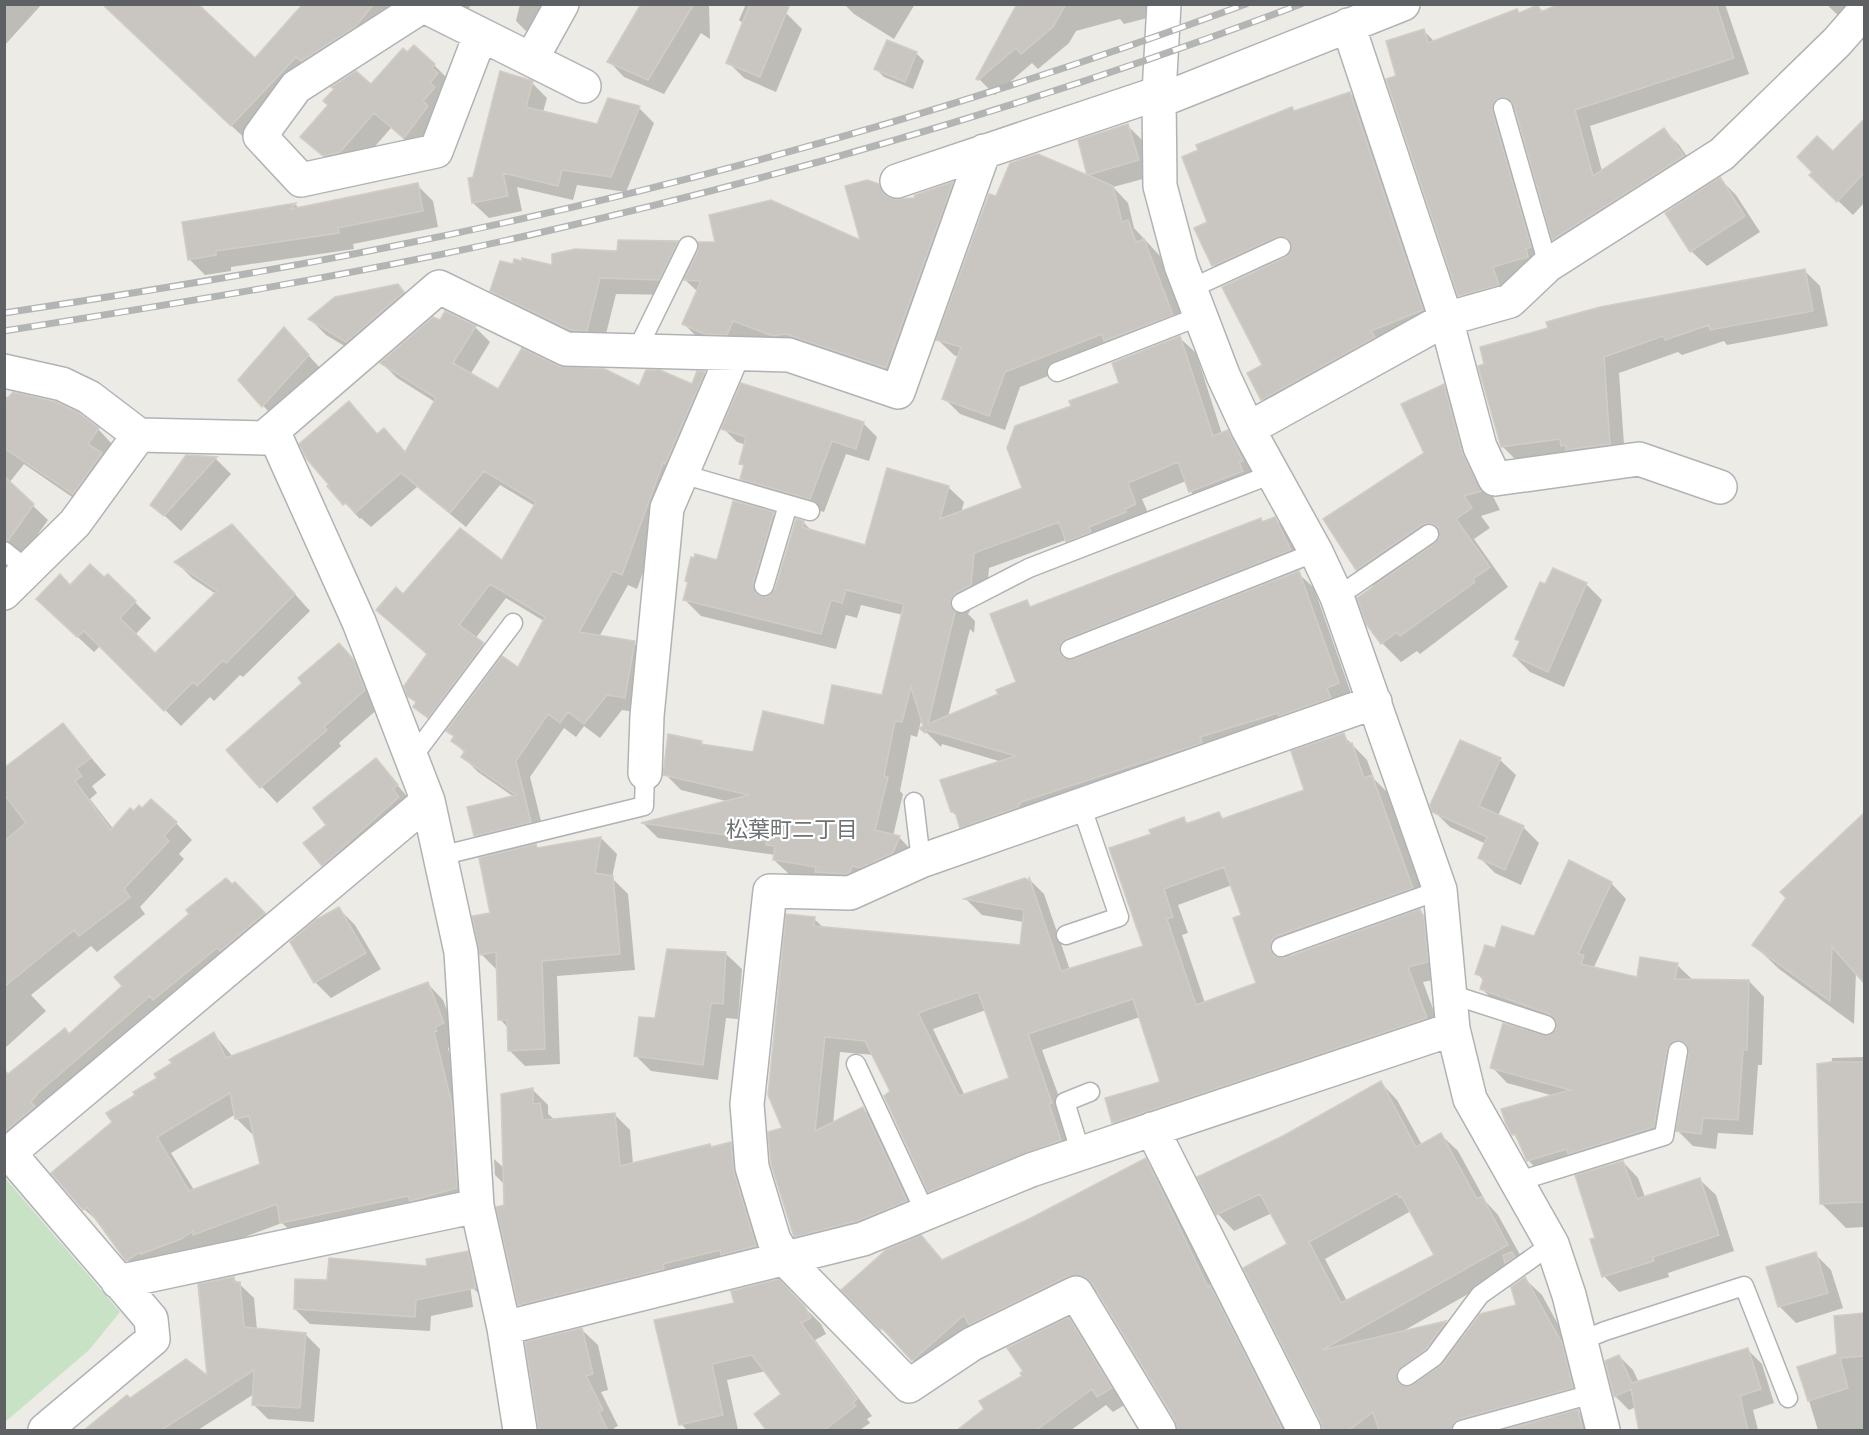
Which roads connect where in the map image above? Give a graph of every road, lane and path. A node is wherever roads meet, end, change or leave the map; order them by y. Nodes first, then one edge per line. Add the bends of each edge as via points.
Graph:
1 (562, 4) edge
2 (1164, 4) edge
3 (1403, 4) edge
4 (421, 5) edge
5 (1864, 11) edge
6 (1347, 25) junction
7 (480, 36) junction
8 (532, 58) junction
9 (584, 86) dead end
10 (1159, 97) junction
11 (1503, 108) dead end
12 (984, 151) junction
13 (897, 181) dead end
14 (688, 246) dead end
15 (1281, 247) dead end
16 (1548, 265) junction
17 (1195, 302) junction
18 (1446, 319) junction
19 (636, 352) junction
20 (733, 354) junction
21 (4, 370) edge
22 (1057, 372) dead end
23 (1248, 429) junction
24 (273, 431) junction
25 (139, 435) junction
26 (682, 474) junction
27 (1272, 474) junction
28 (1720, 488) dead end
29 (788, 505) junction
30 (810, 511) dead end
31 (1428, 534) dead end
32 (1316, 552) junction
33 (17, 561) edge
34 (764, 586) dead end
35 (4, 593) edge
36 (1337, 597) junction
37 (961, 603) dead end
38 (513, 622) dead end
39 (1070, 649) dead end
40 (1375, 702) junction
41 (411, 759) junction
42 (645, 773) joint
43 (428, 801) junction
44 (914, 802) dead end
45 (1081, 805) junction
46 (440, 856) junction
47 (921, 861) junction
48 (1440, 890) junction
49 (1066, 935) dead end
50 (1281, 947) dead end
51 (1450, 994) junction
52 (1546, 1025) dead end
53 (1453, 1029) junction
54 (1678, 1051) dead end
55 (856, 1064) dead end
56 (1090, 1092) dead end
57 (1152, 1129) junction
58 (7, 1150) edge
59 (1082, 1154) junction
60 (1516, 1182) junction
61 (477, 1206) junction
62 (925, 1212) junction
63 (1552, 1244) junction
64 (786, 1260) junction
65 (118, 1282) junction
66 (504, 1328) junction
67 (1578, 1342) junction
68 (1407, 1376) dead end
69 (1592, 1394) junction
70 (1788, 1398) dead end
71 (45, 1431) edge
72 (520, 1431) edge
73 (1159, 1431) edge
74 (1304, 1431) edge
75 (1462, 1431) edge
76 (1603, 1431) edge

1 - 8 street
2 - 10 street
3 - 6 street
4 - 7 street
4 - 7 street via 296,87 260,136 301,180 436,151
5 - 16 street via 1722,154
6 - 10 street
6 - 18 street
7 - 8 street
8 - 9 street
10 - 12 street
10 - 17 street via 1160,186
11 - 16 lane
12 - 13 street
12 - 20 street via 898,392 789,355
14 - 19 lane
15 - 17 lane
16 - 18 street via 1510,301
17 - 22 lane
17 - 23 street
18 - 23 street
18 - 28 street via 1480,447 1495,479 1639,459
19 - 20 street
19 - 24 street via 566,350 440,287
20 - 26 street
21 - 25 street via 62,384 89,397
23 - 27 street
24 - 25 street via 264,438
24 - 41 street via 359,622
25 - 33 street via 75,523
26 - 29 lane
26 - 42 street via 667,508
27 - 32 street
27 - 37 lane via 1029,568
29 - 30 lane
29 - 34 lane
31 - 36 lane
32 - 36 street
32 - 39 lane
33 - 35 street
36 - 40 street
38 - 41 lane
40 - 45 street
40 - 48 street
41 - 43 street
42 - 46 lane via 644,806
43 - 46 street
43 - 58 street
44 - 47 lane
45 - 47 street
45 - 49 lane via 1119,917
46 - 61 street via 461,952
47 - 64 street via 850,893 770,891 747,1104 752,1167 774,1240
48 - 50 lane
48 - 51 street
51 - 52 lane
51 - 53 street
53 - 57 street
53 - 60 street via 1470,1098
54 - 60 lane via 1664,1136
55 - 62 lane
56 - 59 lane via 1065,1102
57 - 59 street
57 - 74 street
58 - 65 street
59 - 62 street via 1030,1170
60 - 63 street
61 - 65 street
61 - 66 street
62 - 64 street via 863,1239
63 - 67 street via 1569,1295
63 - 68 lane via 1480,1294 1434,1357
64 - 66 street
64 - 73 street via 909,1386 972,1344 1076,1293
65 - 71 street via 151,1318 153,1339
66 - 72 street
67 - 69 street
67 - 70 lane via 1744,1286
69 - 75 lane
69 - 76 street

